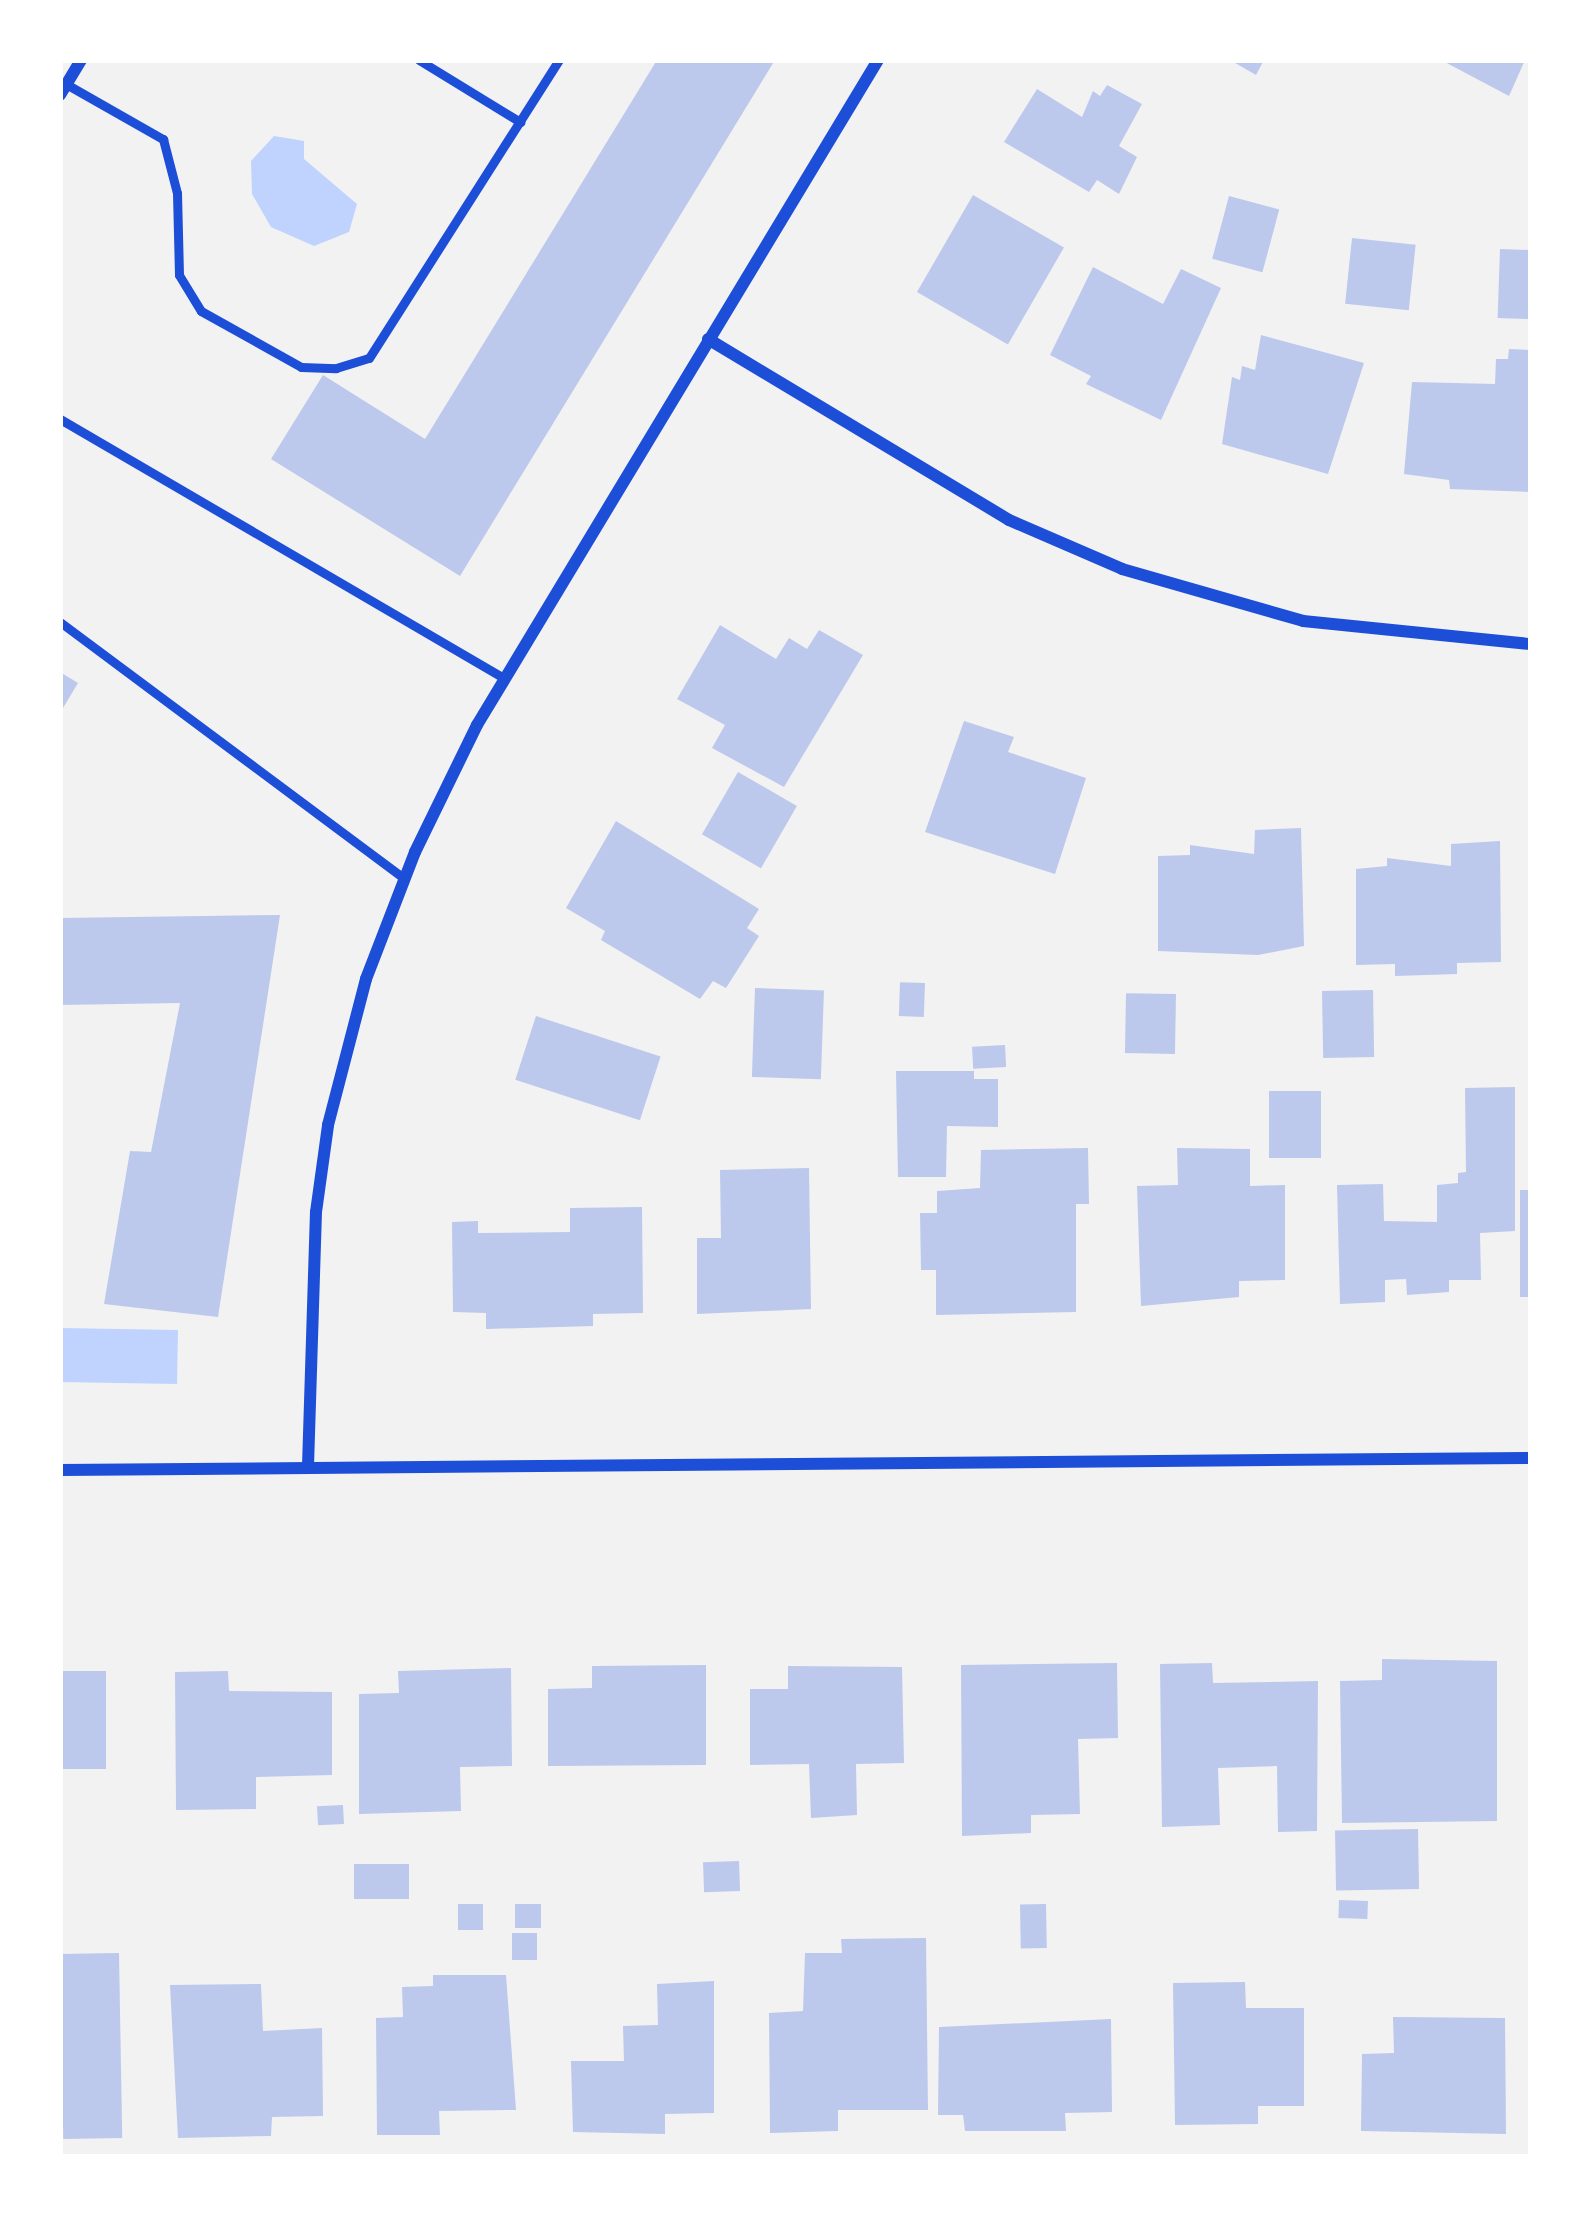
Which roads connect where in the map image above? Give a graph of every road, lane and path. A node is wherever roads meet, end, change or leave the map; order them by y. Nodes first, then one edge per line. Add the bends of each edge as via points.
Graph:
1 (81, 60) edge
2 (418, 60) edge
3 (560, 60) edge
4 (878, 60) edge
5 (63, 89) edge
6 (520, 122) junction
7 (708, 339) junction
8 (60, 419) edge
9 (60, 622) edge
10 (1531, 644) edge
11 (505, 678) junction
12 (404, 879) junction
13 (1531, 1458) edge
14 (308, 1466) junction
15 (60, 1470) edge

1 - 5 street
2 - 6 lane
3 - 6 lane
4 - 7 street
5 - 6 lane via 164,139 178,193 179,275 201,311 301,367 369,358
7 - 10 street via 991,509 1122,569 1324,625
7 - 11 street
8 - 11 lane
9 - 12 lane
11 - 12 street
12 - 14 street via 366,979 328,1125 316,1211
13 - 14 street
14 - 15 street

